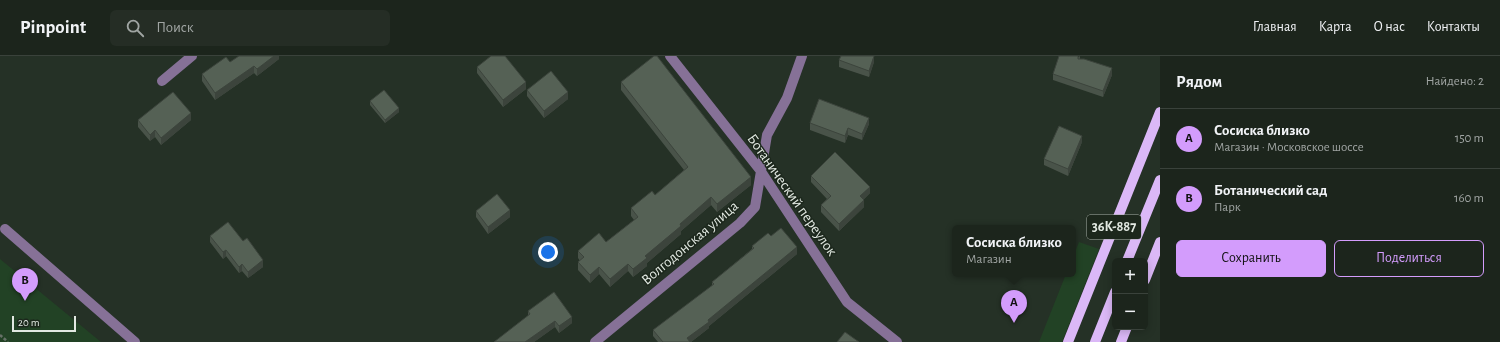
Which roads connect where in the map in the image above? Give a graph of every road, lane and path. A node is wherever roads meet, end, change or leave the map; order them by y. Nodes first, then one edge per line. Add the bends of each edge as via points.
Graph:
1 (192, 56) edge
2 (670, 56) edge
3 (802, 56) edge
4 (162, 81) dead end
5 (1160, 112) edge
6 (760, 170) junction
7 (1160, 180) edge
8 (5, 229) dead end
9 (1160, 242) edge
10 (1128, 258) edge
11 (1148, 272) edge
12 (1114, 294) edge
13 (1126, 330) edge
14 (0, 335) edge
15 (8, 342) edge
16 (135, 342) edge
17 (595, 342) edge
18 (897, 342) edge
19 (1068, 342) edge
20 (1095, 342) edge
21 (1121, 342) edge

1 - 4 street
2 - 6 street, Ботанический переулок
3 - 6 street, Волгодонская улица via 786,98 767,135
5 - 19 main road, 36К-887
6 - 17 street, Волгодонская улица via 755,207 740,223
6 - 18 street, Ботанический переулок via 847,302
7 - 10 main road, 36К-887
8 - 16 street
9 - 11 main road, 36К-887
12 - 20 main road
13 - 21 main road
14 - 15 path

